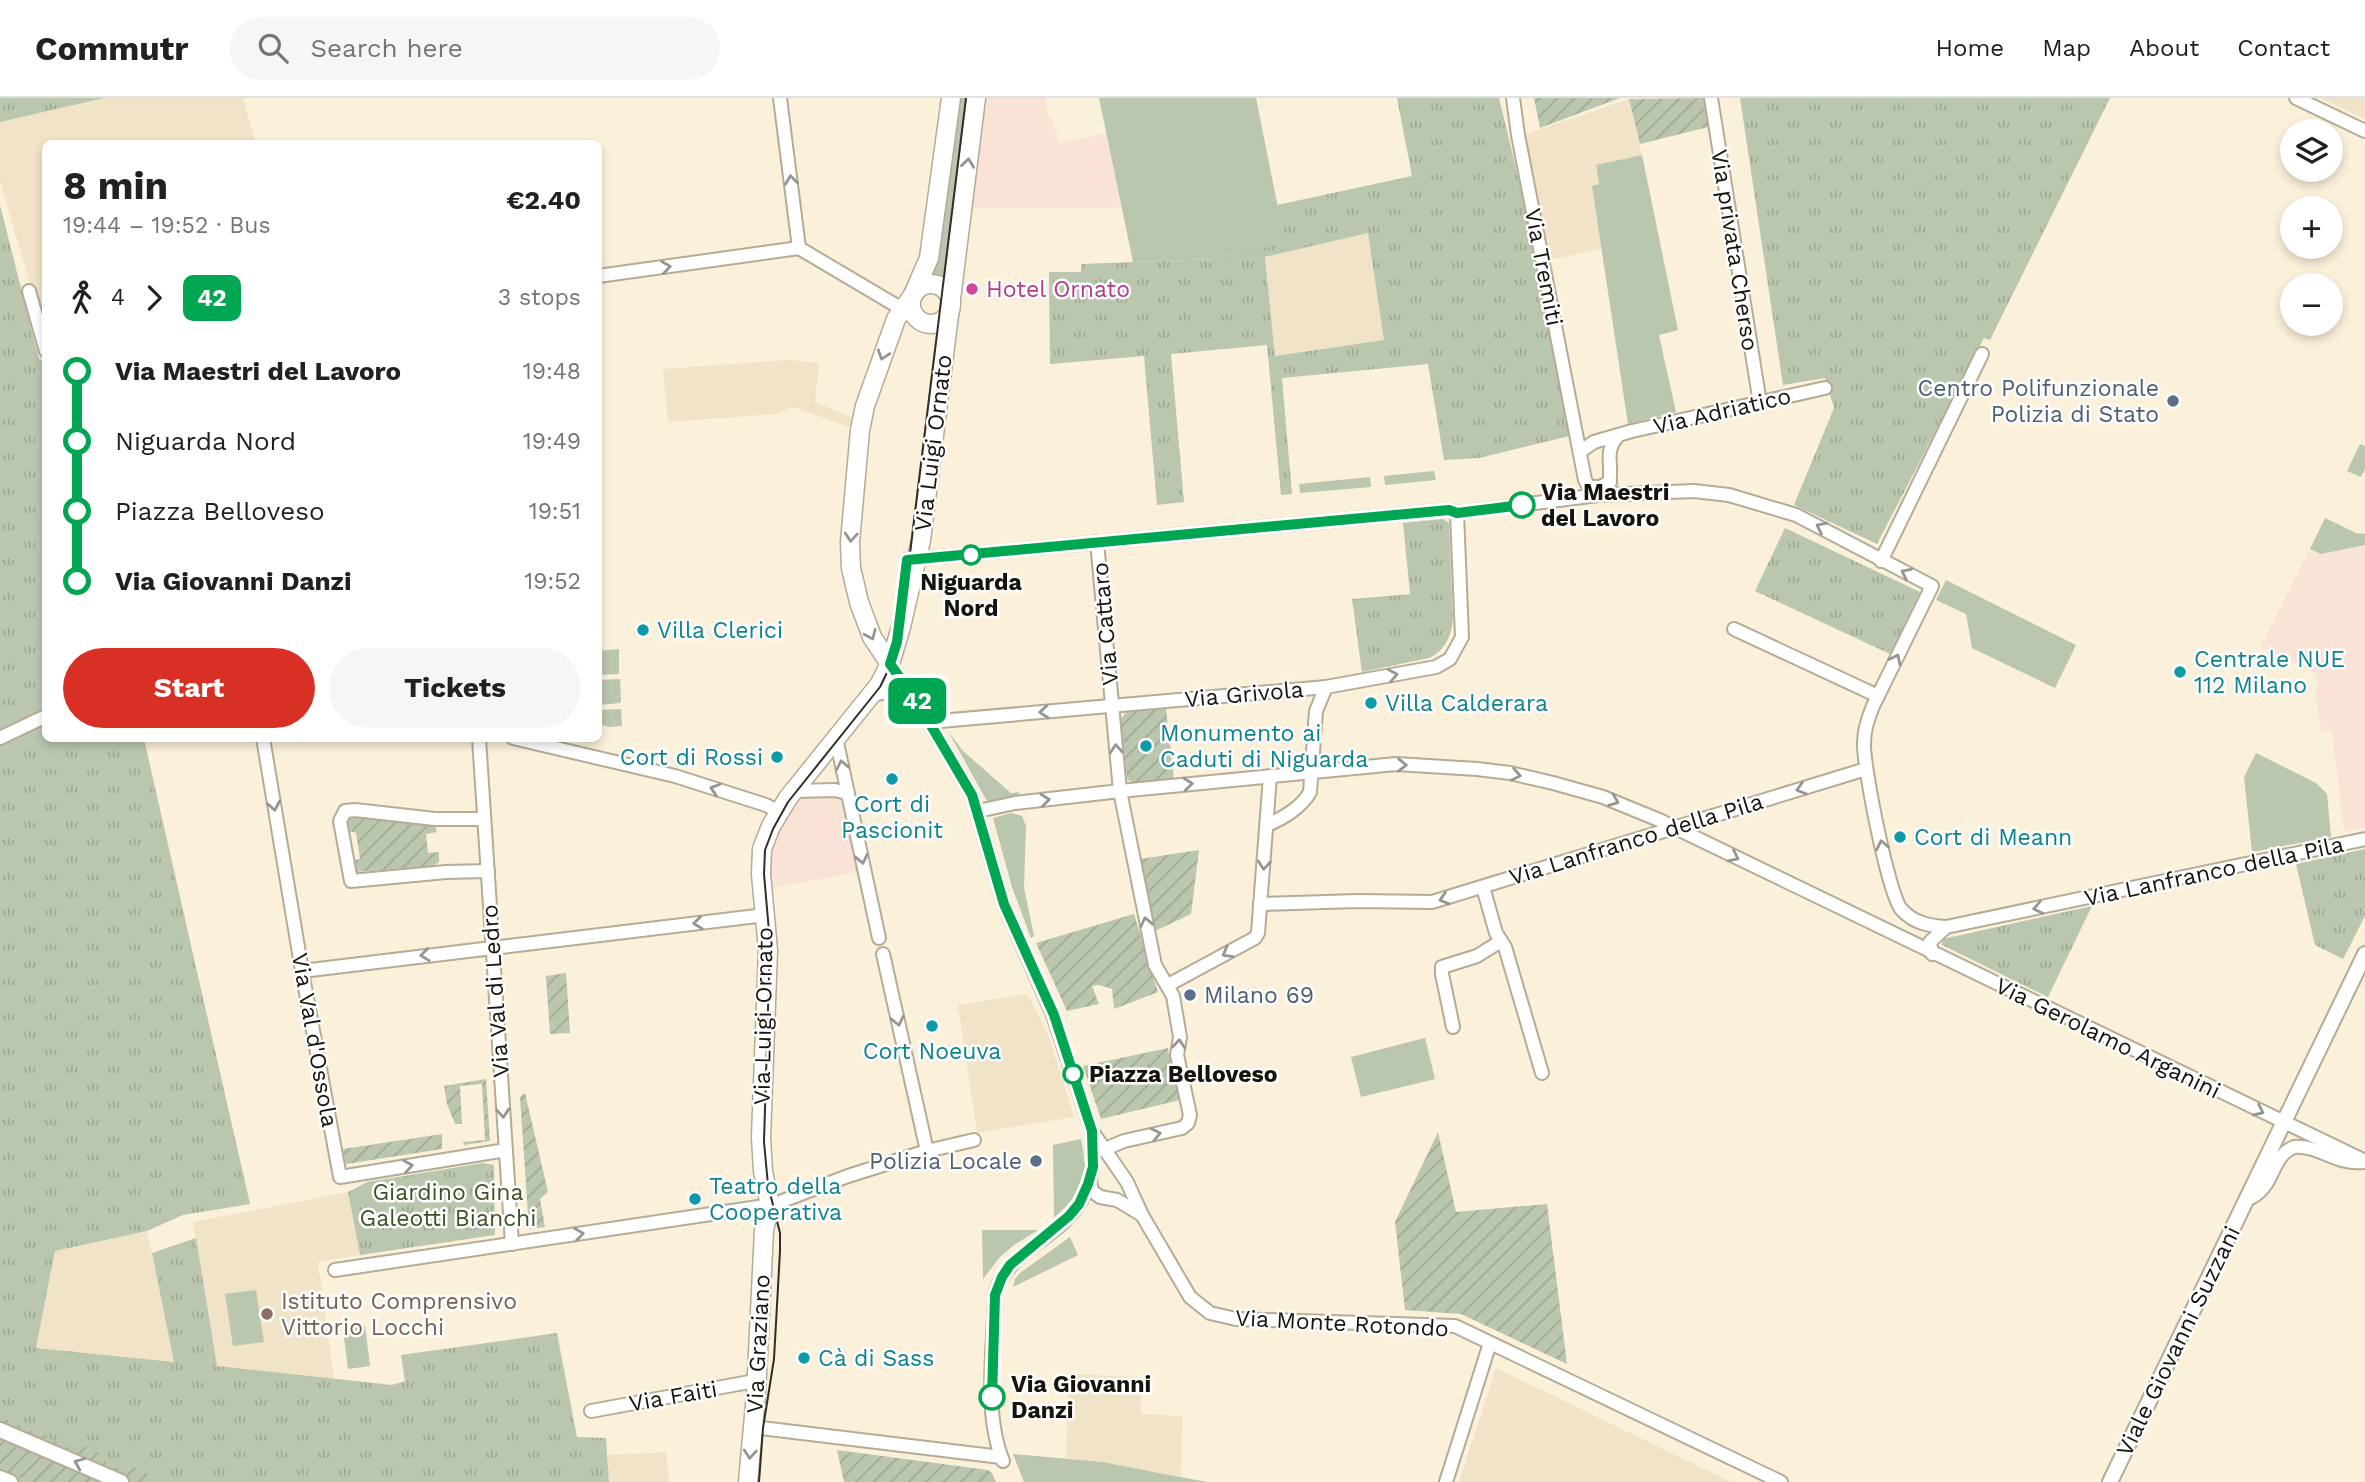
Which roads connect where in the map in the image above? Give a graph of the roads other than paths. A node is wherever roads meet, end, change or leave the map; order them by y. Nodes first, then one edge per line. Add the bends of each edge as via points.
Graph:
1 (780, 98) edge
2 (951, 98) edge
3 (976, 98) edge
4 (1513, 98) edge
5 (1711, 98) edge
6 (2296, 98) edge
7 (2365, 131) edge
8 (799, 248) junction
9 (602, 275) edge
10 (29, 291) dead end
11 (913, 295) junction
12 (950, 306) junction
13 (911, 315) junction
14 (42, 337) edge
15 (1982, 354) dead end
16 (1825, 388) dead end
17 (1760, 402) junction
18 (1578, 435) junction
19 (1618, 435) junction
20 (1594, 442) junction
21 (1609, 450) junction
22 (1581, 451) junction
23 (1585, 480) junction
24 (1610, 482) junction
25 (1622, 494) junction
26 (1598, 495) junction
27 (1575, 498) junction
28 (1457, 513) junction
29 (1097, 542) junction
30 (912, 559) junction
31 (1881, 561) junction
32 (1734, 629) dead end
33 (890, 664) junction
34 (1326, 687) junction
35 (1878, 696) junction
36 (870, 697) junction
37 (916, 700) junction
38 (1112, 706) junction
39 (42, 718) edge
40 (929, 722) junction
41 (0, 738) edge
42 (836, 738) junction
43 (264, 742) edge
44 (479, 742) edge
45 (530, 742) edge
46 (1866, 769) junction
47 (1310, 772) junction
48 (1270, 776) junction
49 (793, 791) junction
50 (1120, 791) junction
51 (847, 793) junction
52 (978, 811) junction
53 (779, 812) junction
54 (484, 819) junction
55 (1267, 825) junction
56 (1673, 828) junction
57 (2365, 839) edge
58 (488, 871) junction
59 (1483, 887) junction
60 (1260, 904) junction
61 (1901, 910) junction
62 (765, 915) junction
63 (1946, 927) junction
64 (1887, 931) junction
65 (879, 938) dead end
66 (1501, 941) junction
67 (492, 947) junction
68 (883, 954) dead end
69 (1932, 954) junction
70 (2365, 954) edge
71 (302, 971) junction
72 (1168, 985) junction
73 (1453, 1027) dead end
74 (1542, 1073) dead end
75 (2284, 1123) junction
76 (1092, 1131) junction
77 (974, 1140) dead end
78 (1105, 1149) junction
79 (506, 1150) junction
80 (928, 1151) junction
81 (2365, 1162) edge
82 (1120, 1172) junction
83 (1090, 1178) junction
84 (1108, 1199) junction
85 (2246, 1200) junction
86 (770, 1206) junction
87 (1142, 1215) junction
88 (1069, 1216) junction
89 (512, 1244) junction
90 (335, 1270) dead end
91 (1490, 1343) junction
92 (755, 1381) junction
93 (591, 1411) dead end
94 (753, 1427) junction
95 (0, 1430) edge
96 (0, 1478) edge
97 (10, 1482) edge
98 (121, 1482) edge
99 (748, 1482) edge
100 (1446, 1482) edge
101 (1781, 1482) edge
102 (2110, 1482) edge

8 -> 1 street
2 - 11 main road via 932,244
12 -> 3 main road, Via Luigi Ornato
4 - 18 street, Via Tremiti
5 - 17 street, Via privata Cherso
6 - 7 street
9 -> 8 street
8 - 13 street
10 - 14 street
11 - 12 main road via 924,285 937,285 948,294
11 - 13 main road
12 - 13 main road, Via Luigi Ornato via 938,322 927,323
12 - 30 main road, Via Luigi Ornato
13 -> 33 main road via 893,327 863,413 850,542 852,576 862,613
15 - 31 street
16 - 17 street, Via Adriatico
17 - 19 street, Via Adriatico
18 - 20 street
18 - 22 street, Via Tremiti
19 - 20 street, Via Adriatico
19 - 21 street
20 - 21 street via 1606,444
20 - 22 street, Via Adriatico
21 - 24 street
22 - 23 street
23 - 24 street via 1590,487
23 - 27 street
24 - 25 street
24 - 26 street
25 - 26 street
31 -> 25 street via 1846,539 1761,503 1694,491
26 - 27 street
27 - 28 street
28 - 29 street via 1449,510
34 -> 28 street via 1436,667 1450,659 1462,637
29 - 30 street
29 - 38 street, Via Cattaro
30 - 33 main road, Via Luigi Ornato
35 -> 31 street via 1932,586
32 - 35 street
33 - 36 main road, Via Luigi Ornato
33 - 37 street
34 - 38 street, Via Grivola
34 - 47 street via 1315,711
35 - 46 street via 1866,724
36 - 37 street via 886,692
36 - 42 main road, Via Luigi Ornato
37 - 40 street
38 -> 40 street
50 -> 38 street, Via Cattaro
39 - 41 street
40 - 52 street
42 - 49 main road, Via Luigi Ornato
51 -> 42 street
43 -> 71 street, Via Val d'Ossola
44 - 54 street, Via Val di Ledro
53 -> 45 street via 675,776
46 -> 56 street, Via Lanfranco della Pila
61 -> 46 street
47 - 48 street, Via Gerolamo Arganini
47 - 55 street via 1307,799
47 -> 56 street, Via Gerolamo Arganini via 1396,764 1510,773 1603,797
50 -> 48 street, Via Gerolamo Arganini
48 - 55 street
49 - 51 street
49 - 53 main road, Via Luigi Ornato
52 -> 50 street, Via Gerolamo Arganini
72 -> 50 street, Via Cattaro via 1154,965
51 -> 65 street
52 - 76 street via 1004,904 1054,1015
53 - 62 main road, Via Luigi Ornato via 761,857
54 - 58 street, Via Val di Ledro
54 - 58 street via 355,810 345,811 340,821 351,881
55 -> 60 street
56 - 59 street, Via Lanfranco della Pila
56 -> 64 street, Via Gerolamo Arganini
57 -> 63 street, Via Lanfranco della Pila
58 - 67 street, Via Val di Ledro
59 -> 60 street, Via Lanfranco della Pila via 1432,902
59 - 66 street
60 -> 72 street via 1255,938
61 - 63 street, Via Lanfranco della Pila via 1923,925
61 - 64 street
62 -> 67 street
62 - 86 main road, Via Luigi Ornato via 768,950 761,1137
63 - 69 street via 1930,942
64 - 69 street, Via Gerolamo Arganini
66 - 73 street via 1477,956 1443,967
66 - 74 street
67 -> 71 street
67 -> 79 street, Via Val di Ledro
68 -> 80 street
69 -> 75 street, Via Gerolamo Arganini
70 - 75 street, Viale Giovanni Suzzani
71 -> 79 street, Via Val d'Ossola via 340,1177
78 -> 72 street, Via Cattaro via 1182,1128 1189,1119 1177,1055 1180,1034
75 - 81 street, Via Gerolamo Arganini
75 - 85 street, Viale Giovanni Suzzani
76 - 78 street, Via Monte Rotondo
76 - 83 street
77 - 80 street
78 - 82 street, Via Monte Rotondo
79 - 89 street, Via Val di Ledro
80 - 86 street
81 - 85 street, Viale Giovanni Suzzani via 2346,1163 2294,1147 2281,1156 2261,1193
82 - 83 street via 1102,1166
82 - 84 street via 1121,1190
82 - 87 street, Via Monte Rotondo
83 - 84 street via 1095,1195
83 - 88 street
84 - 87 street
84 - 88 street
85 - 102 street, Viale Giovanni Suzzani
89 -> 86 street
86 - 92 main road, Via Graziano via 764,1230
87 - 91 street, Via Monte Rotondo via 1190,1297 1213,1315 1448,1324
88 - 94 street via 1010,1265 995,1295 992,1406 1002,1459
89 - 90 street
91 - 100 street
91 - 101 street, Via Monte Rotondo
92 - 93 street, Via Faiti
92 - 94 main road, Via Graziano
94 -> 99 main road, Via Graziano
98 -> 95 street
96 - 97 street

